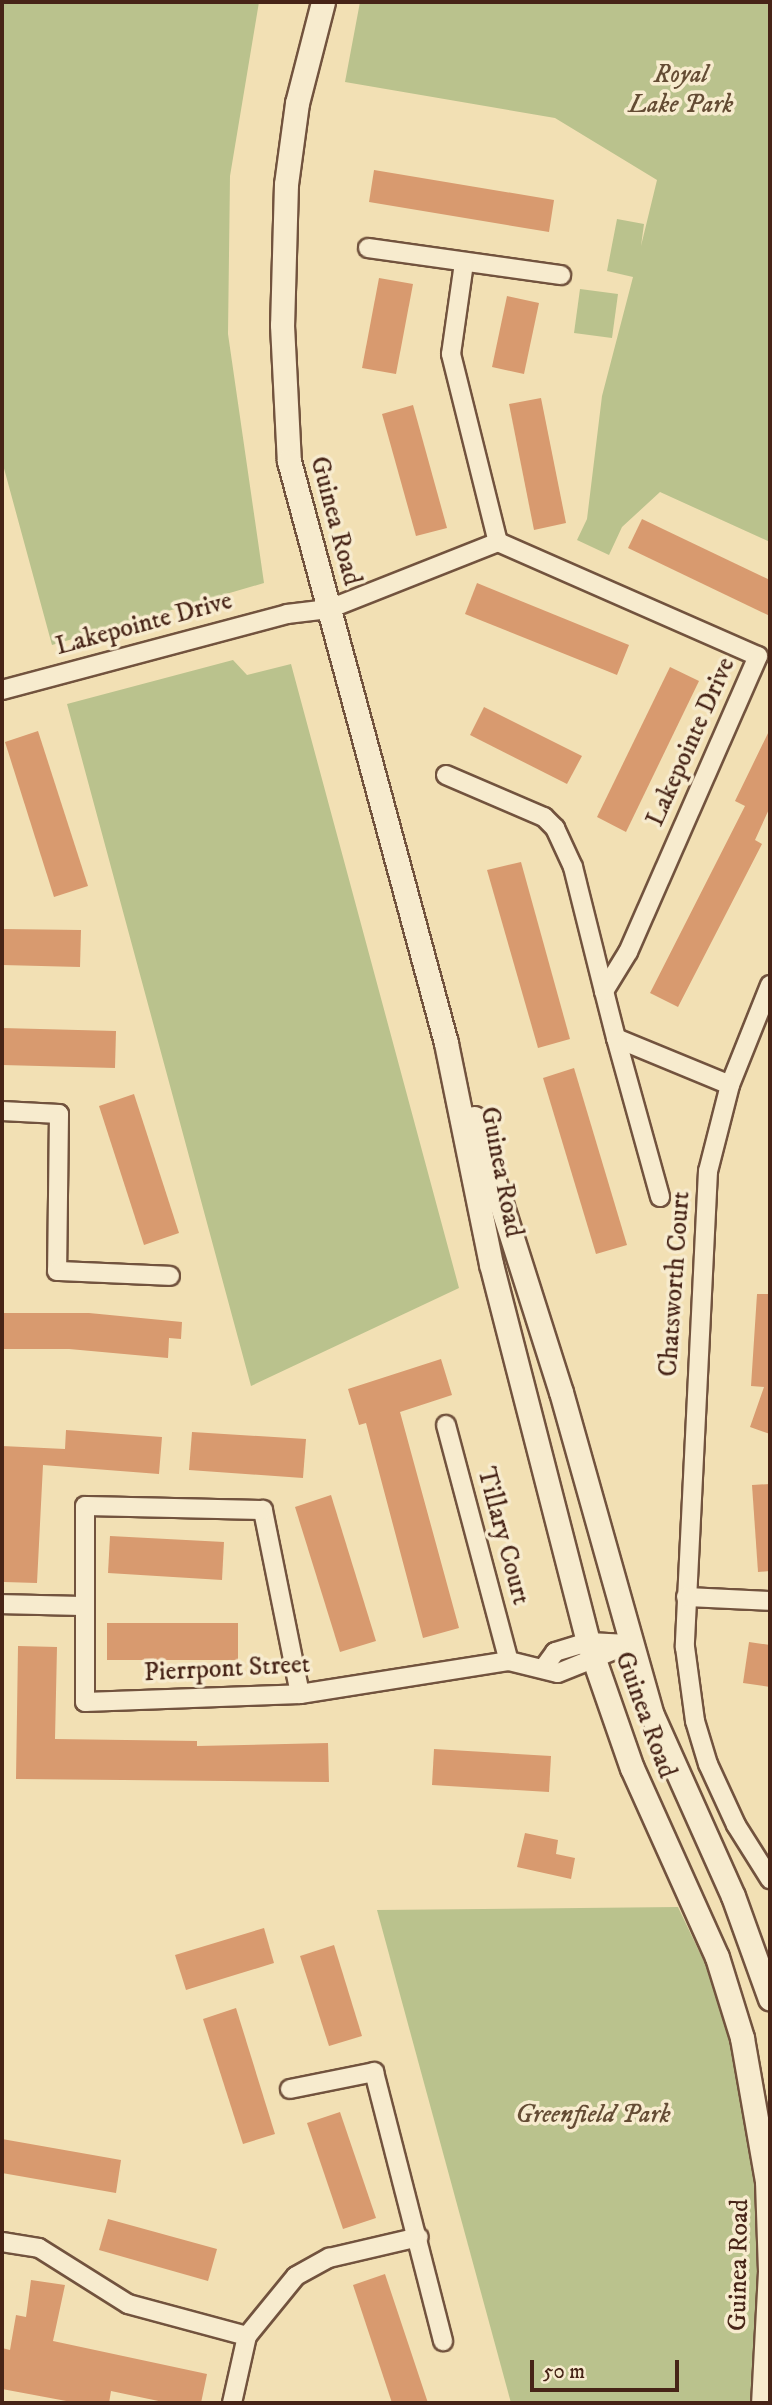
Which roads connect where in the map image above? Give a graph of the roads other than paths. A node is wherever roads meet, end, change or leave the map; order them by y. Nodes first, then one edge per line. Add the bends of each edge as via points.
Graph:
1 (323, 2) edge
2 (368, 248) dead end
3 (464, 263) junction
4 (561, 275) dead end
5 (498, 542) junction
6 (329, 609) junction
7 (2, 690) edge
8 (446, 775) dead end
9 (770, 985) edge
10 (604, 991) junction
11 (616, 1038) junction
12 (446, 1042) junction
13 (730, 1085) junction
14 (2, 1111) edge
15 (660, 1197) dead end
16 (170, 1276) dead end
17 (446, 1425) dead end
18 (686, 1597) junction
19 (770, 1601) edge
20 (2, 1604) edge
21 (83, 1606) junction
22 (629, 1644) junction
23 (591, 1652) junction
24 (509, 1661) junction
25 (300, 1694) junction
26 (770, 1879) edge
27 (770, 1999) edge
28 (290, 2089) dead end
29 (419, 2236) junction
30 (2, 2242) edge
31 (247, 2336) junction
32 (443, 2341) dead end
33 (232, 2403) edge
34 (763, 2403) edge

1 - 6 main road, Guinea Road via 297,103 286,184 282,325 289,461
2 - 3 street
3 - 4 street
3 - 5 street via 451,354
5 - 6 street, Lakepointe Drive
5 - 10 street, Lakepointe Drive via 758,656 628,952
6 - 7 street, Lakepointe Drive via 287,614
6 - 12 main road, Guinea Road
8 - 10 street via 544,817 555,828 573,867
9 - 13 street, Chatsworth Court
10 - 11 street
11 - 13 street
11 - 15 street
12 - 22 main road, Guinea Road via 561,1392
12 - 23 main road, Guinea Road via 491,1264
13 - 18 street, Chatsworth Court via 715,1135 702,1224
14 - 16 street via 60,1114 57,1271
17 - 24 street, Tillary Court
18 - 19 street
18 - 26 street, Guinea Road via 688,1688 698,1732 720,1794
20 - 21 street
21 - 25 street, Pierrpont Street via 85,1702
21 - 25 street via 85,1506 263,1510
22 - 23 street, Pierrpont Street
22 - 27 main road, Guinea Road via 667,1754 733,1896
23 - 24 street, Pierrpont Street via 555,1652 545,1666
23 - 34 main road, Guinea Road via 632,1768 717,1957 742,2038 768,2181 770,2271
24 - 25 street, Pierrpont Street
28 - 29 street via 374,2072
29 - 31 street via 329,2258 296,2276
29 - 32 street
30 - 31 street via 39,2248 128,2304
31 - 33 street

